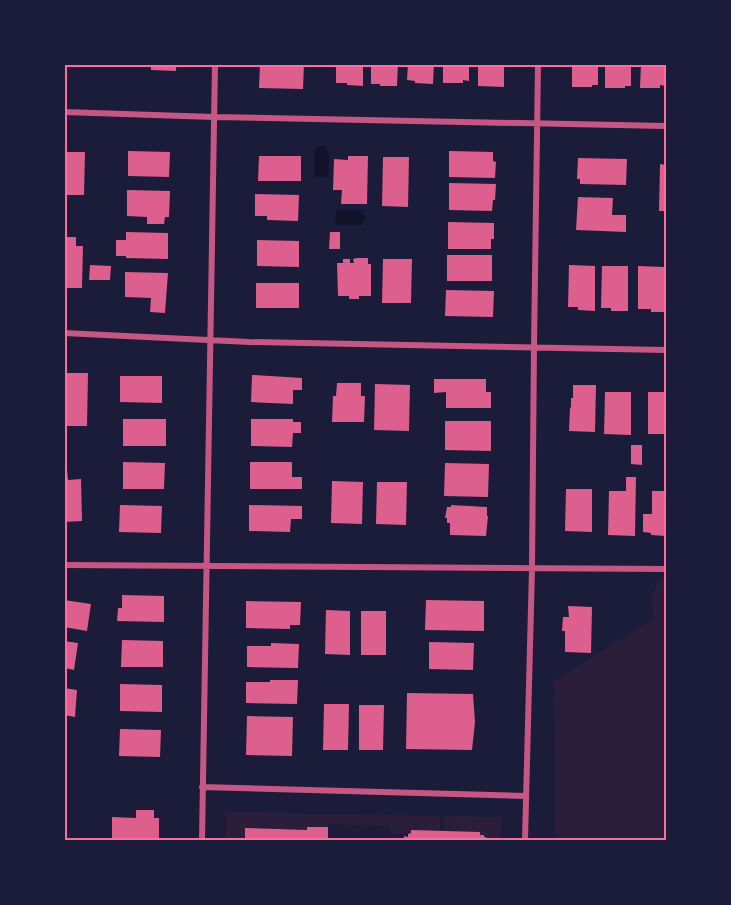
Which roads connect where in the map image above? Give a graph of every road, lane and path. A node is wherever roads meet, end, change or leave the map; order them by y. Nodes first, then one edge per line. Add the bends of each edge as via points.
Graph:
1 (215, 64) edge
2 (538, 64) edge
3 (64, 112) edge
4 (214, 117) junction
5 (537, 123) junction
6 (666, 126) edge
7 (64, 333) edge
8 (210, 339) junction
9 (534, 347) junction
10 (666, 350) edge
11 (64, 565) edge
12 (206, 566) junction
13 (532, 569) junction
14 (666, 569) edge
15 (202, 787) junction
16 (526, 796) junction
17 (202, 840) edge
18 (525, 840) edge

1 - 4 street
2 - 5 street
3 - 4 street
4 - 5 street
4 - 8 street
5 - 6 street
5 - 9 street
7 - 8 street
8 - 9 street
8 - 12 street
9 - 10 street
9 - 13 street
11 - 12 street
12 - 13 street
12 - 15 street
13 - 14 street
13 - 16 street
15 - 16 street
15 - 17 street
16 - 18 street

